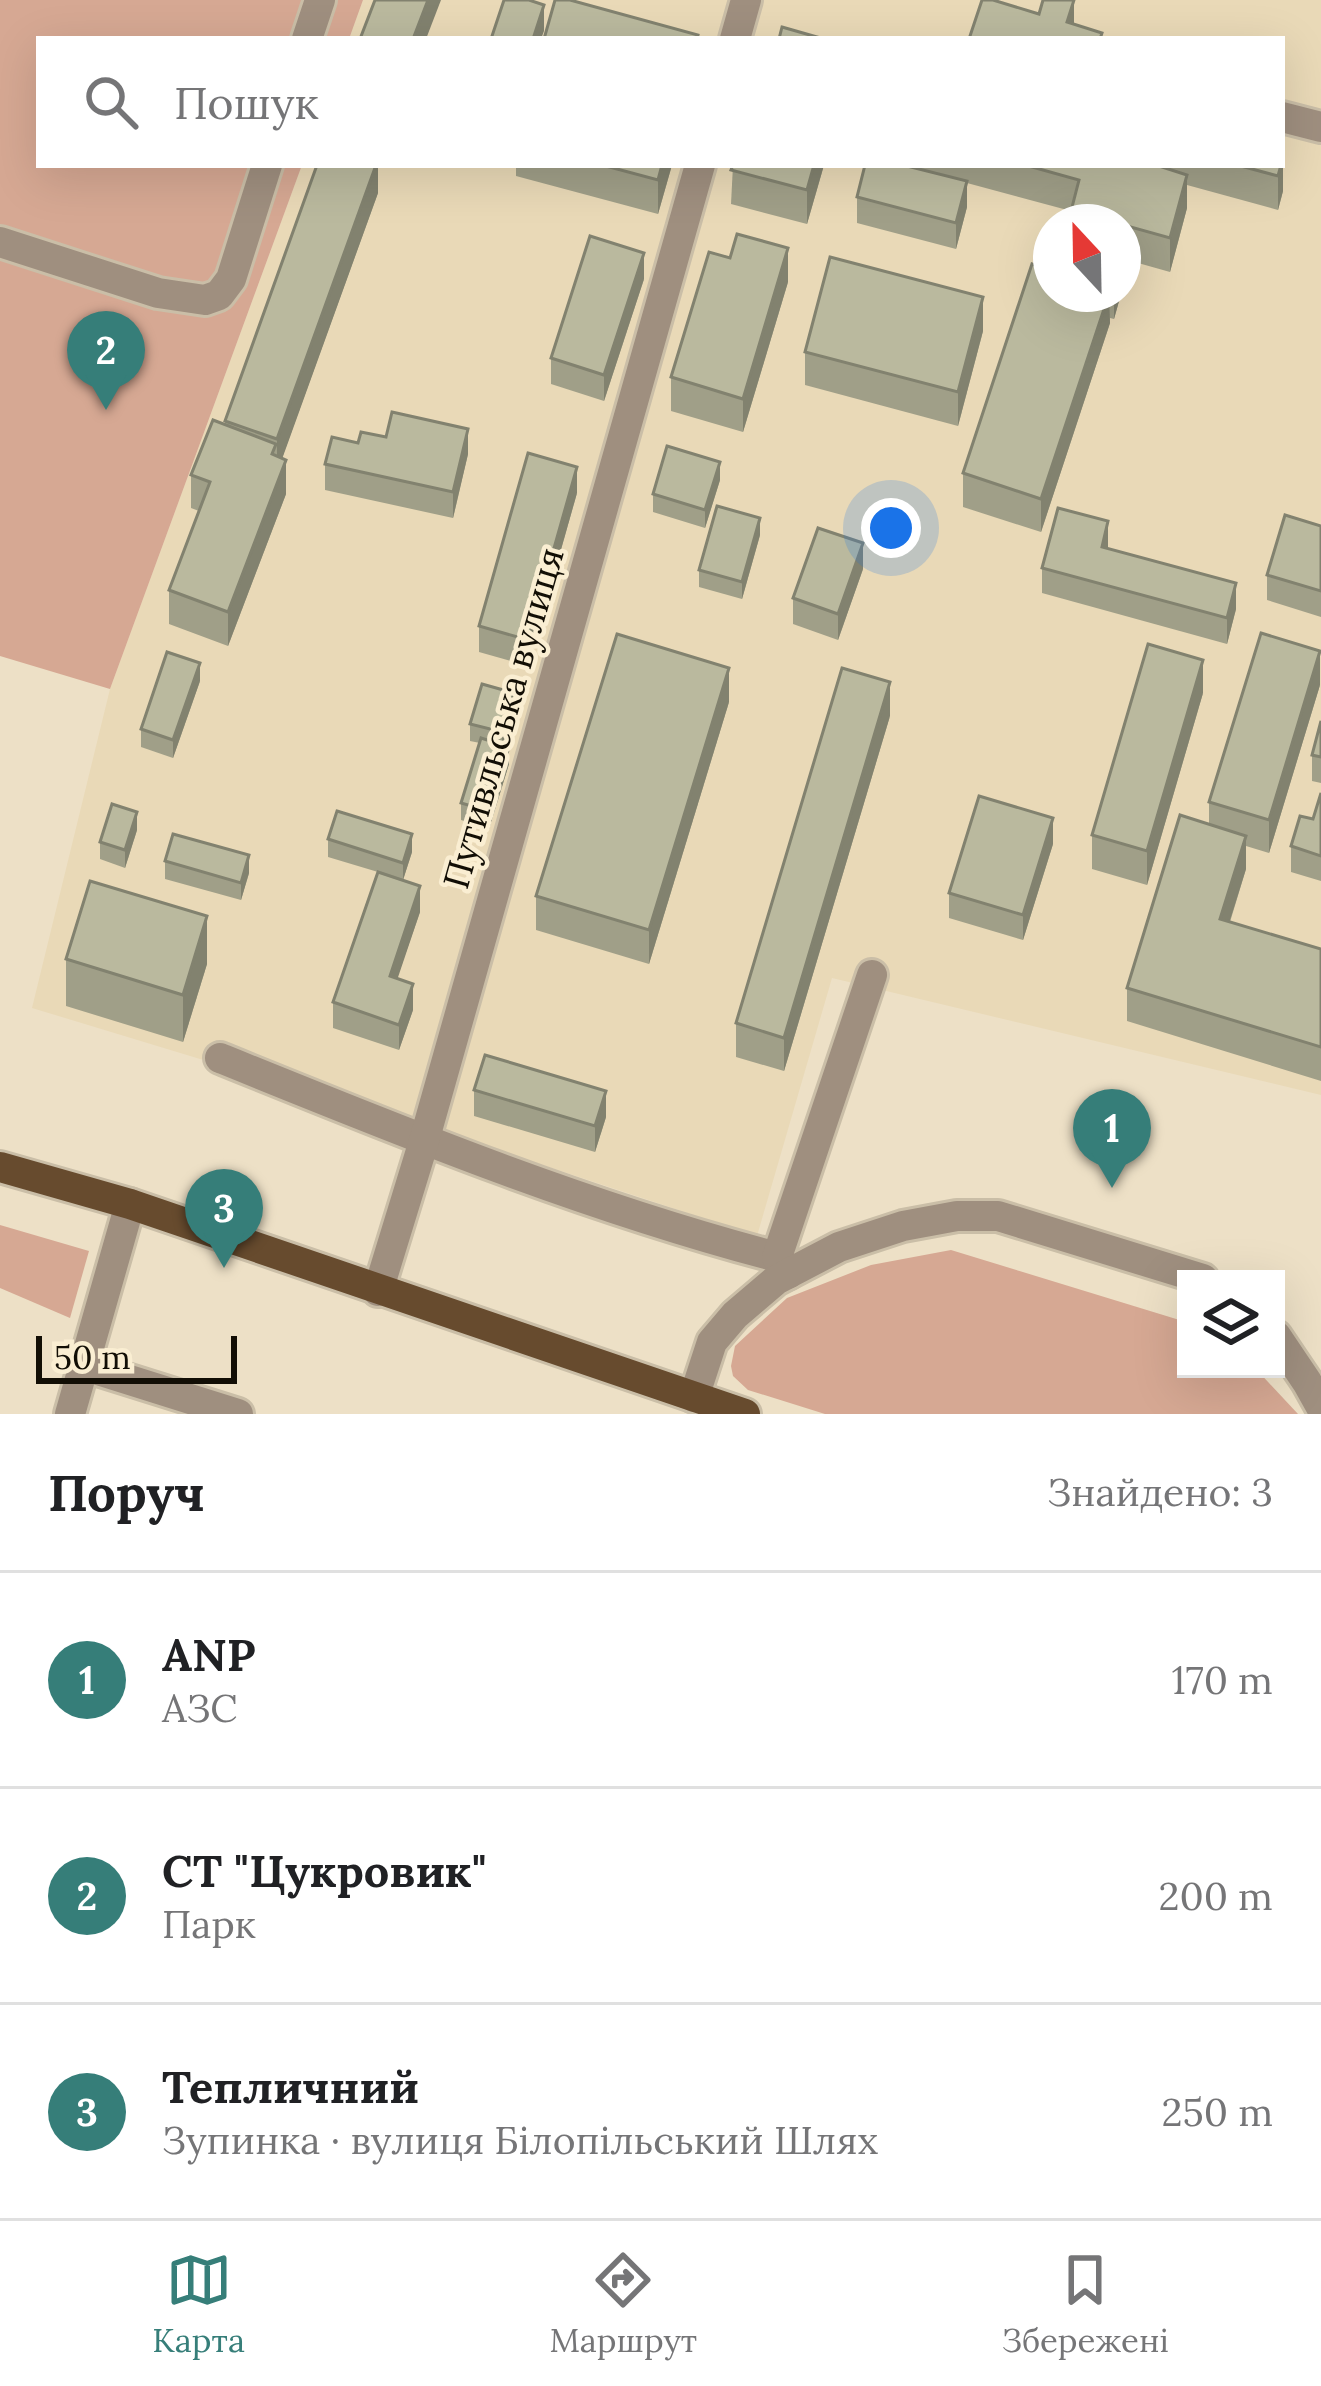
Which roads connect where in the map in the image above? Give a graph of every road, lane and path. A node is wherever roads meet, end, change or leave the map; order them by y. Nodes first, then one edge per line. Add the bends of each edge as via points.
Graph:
1 (320, 0) edge
2 (746, 0) edge
3 (308, 36) edge
4 (736, 36) edge
5 (1285, 118) edge
6 (1321, 127) edge
7 (267, 168) edge
8 (699, 168) edge
9 (0, 242) edge
10 (872, 975) dead end
11 (220, 1058) dead end
12 (424, 1141) junction
13 (0, 1166) edge
14 (130, 1204) junction
15 (783, 1265) junction
16 (1182, 1270) edge
17 (378, 1291) junction
18 (1285, 1349) edge
19 (85, 1366) junction
20 (694, 1397) junction
21 (1321, 1407) edge
22 (70, 1414) edge
23 (238, 1414) edge
24 (745, 1414) edge

1 - 3 street
2 - 4 street
5 - 6 street
7 - 9 street via 231,279 205,300
8 - 12 street, Путивльська вулиця
10 - 15 street
11 - 12 street
12 - 15 street
12 - 17 street, Путивльська вулиця
13 - 14 main road
14 - 17 main road
14 - 19 street
15 - 16 street via 903,1226 998,1216
15 - 20 street via 712,1342
17 - 20 main road
18 - 21 street
19 - 22 street
19 - 23 street
20 - 24 main road

